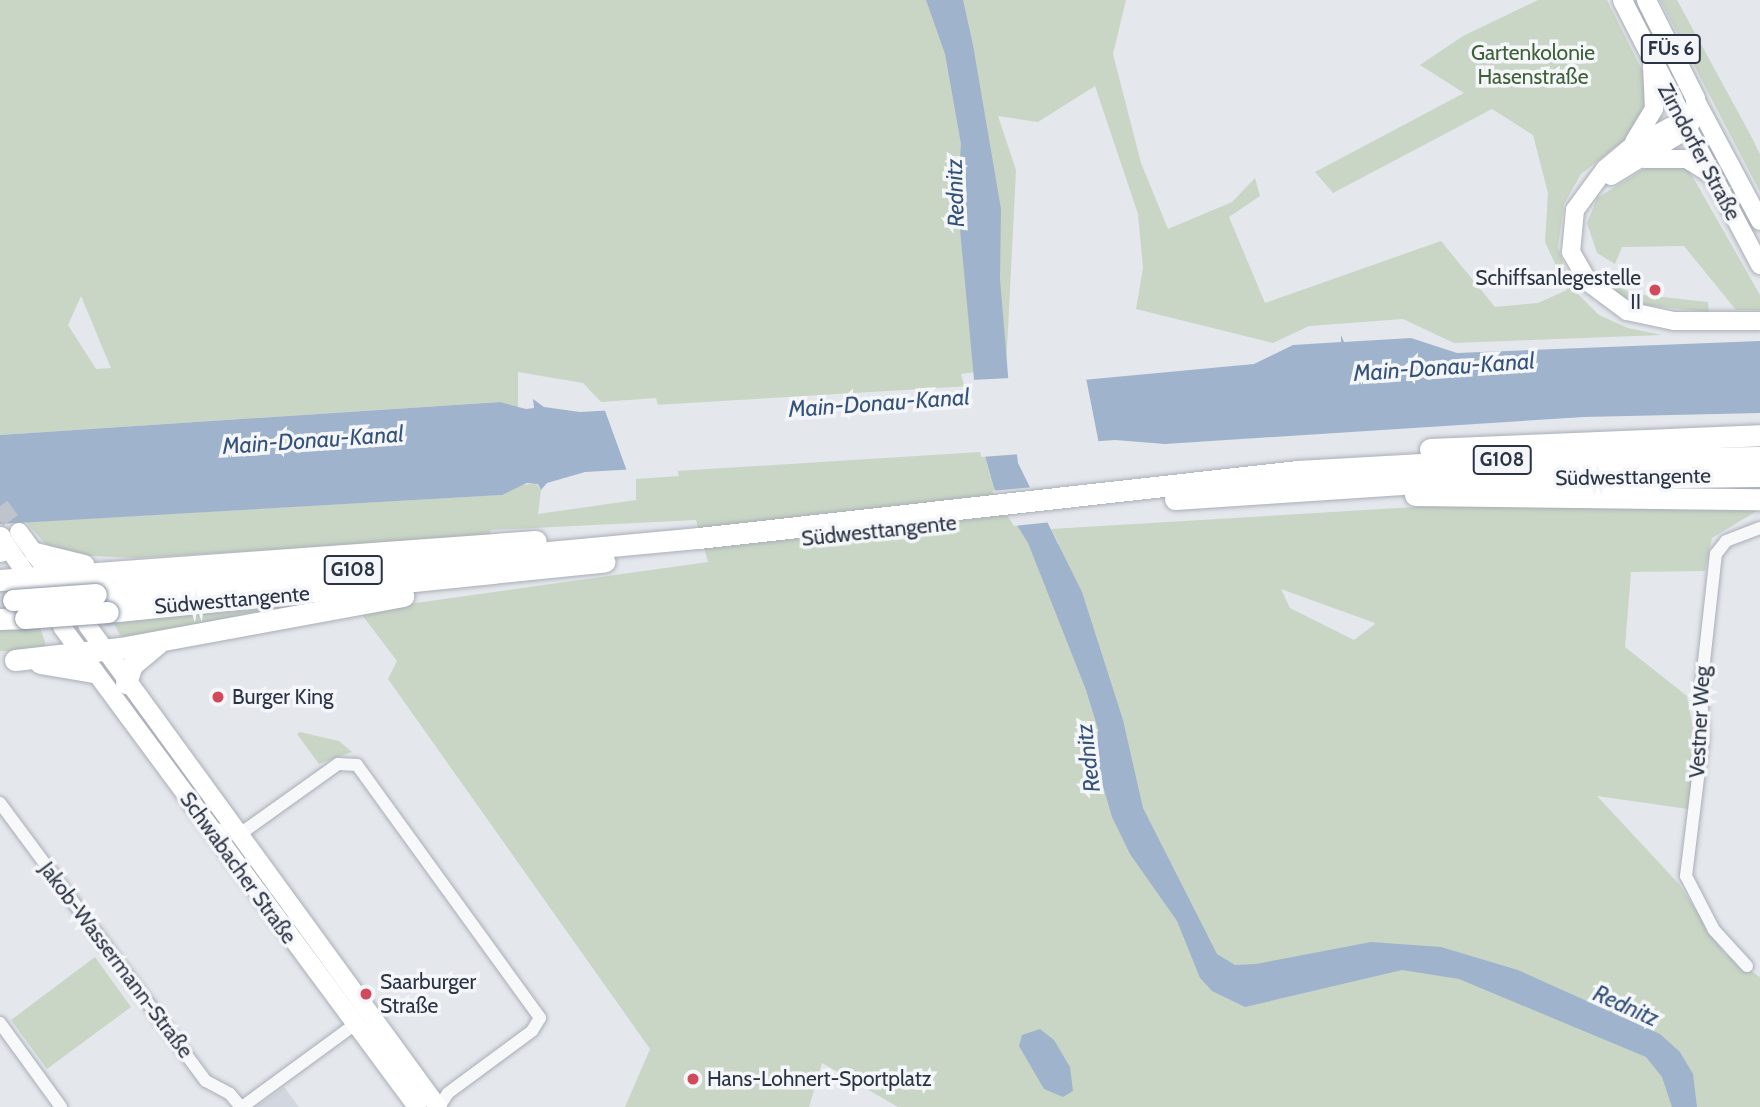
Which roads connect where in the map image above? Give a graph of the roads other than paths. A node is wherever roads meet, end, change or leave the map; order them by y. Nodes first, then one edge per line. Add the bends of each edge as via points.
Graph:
1 (1622, 0) edge
2 (1646, 0) edge
3 (1652, 65) junction
4 (1695, 98) junction
5 (1688, 129) junction
6 (1634, 153) junction
7 (1711, 176) junction
8 (1760, 221) edge
9 (1760, 265) edge
10 (1760, 321) edge
11 (1756, 435) edge
12 (1760, 457) edge
13 (1760, 476) edge
14 (1245, 477) junction
15 (1305, 489) junction
16 (1760, 499) edge
17 (1067, 504) junction
18 (1760, 528) edge
19 (6, 535) edge
20 (701, 545) junction
21 (611, 547) junction
22 (0, 551) edge
23 (34, 554) junction
24 (549, 568) junction
25 (118, 569) junction
26 (0, 580) edge
27 (45, 584) junction
28 (6, 600) edge
29 (102, 603) junction
30 (0, 619) edge
31 (87, 625) dead end
32 (62, 626) dead end
33 (161, 641) junction
34 (103, 648) junction
35 (78, 651) junction
36 (7, 660) edge
37 (93, 672) junction
38 (126, 683) junction
39 (0, 803) edge
40 (210, 828) junction
41 (235, 833) junction
42 (1747, 966) dead end
43 (0, 1023) edge
44 (354, 1025) junction
45 (61, 1107) edge
46 (241, 1107) edge
47 (417, 1107) edge
48 (439, 1107) edge

1 - 3 main road, Zirndorfer Straße / FÜs 6
2 - 4 main road, Zirndorfer Straße / FÜs 6
3 - 5 main road, Zirndorfer Straße / FÜs 6
3 - 6 main road via 1654,109
4 - 5 main road via 1696,111
4 - 8 main road, Zirndorfer Straße
5 - 6 main road via 1670,127
5 - 7 main road, Zirndorfer Straße / FÜs 6
6 - 7 main road via 1686,159
6 - 10 main road via 1588,191 1571,219 1571,252 1588,282 1606,300 1650,318
7 - 9 main road, Zirndorfer Straße
11 - 14 highway via 1428,449 1296,461
12 - 14 highway, Südwesttangente / G108 via 1475,461
13 - 15 highway, Südwesttangente / G108 via 1476,479
14 - 17 highway, Südwesttangente / G108
15 - 16 highway via 1353,496 1582,494
15 - 17 highway, Südwesttangente / G108
17 - 20 highway, Südwesttangente / G108
18 - 42 street, Vestner Weg via 1726,541 1716,554 1701,689 1703,737 1686,876 1714,930
19 - 22 highway
19 - 23 main road
19 - 27 main road
20 - 21 highway, Südwesttangente / G108
20 - 24 highway, Südwesttangente / G108
21 - 25 highway via 576,539
21 - 29 highway, Südwesttangente / G108
23 - 25 highway
23 - 27 main road
24 - 29 highway, Südwesttangente / G108
24 - 33 highway via 491,584
25 - 27 highway
26 - 27 highway
28 - 29 highway, Südwesttangente / G108, bridge
29 - 30 highway, Südwesttangente / G108, bridge
31 - 34 main road, Schwabacher Straße
32 - 35 main road, Schwabacher Straße
33 - 34 highway
33 - 38 highway via 132,665
34 - 35 highway
34 - 38 main road, Schwabacher Straße
35 - 36 highway
35 - 37 main road, Schwabacher Straße
36 - 37 highway
37 - 40 main road, Schwabacher Straße
38 - 41 main road, Schwabacher Straße
39 - 46 street, Jakob-Wassermann-Straße via 206,1081 230,1094
40 - 41 street
40 - 44 main road, Schwabacher Straße
41 - 48 main road, Schwabacher Straße
41 - 48 street via 247,830 338,764 357,765 540,1018 532,1031 448,1093
43 - 45 street
44 - 46 street
44 - 47 main road, Schwabacher Straße

